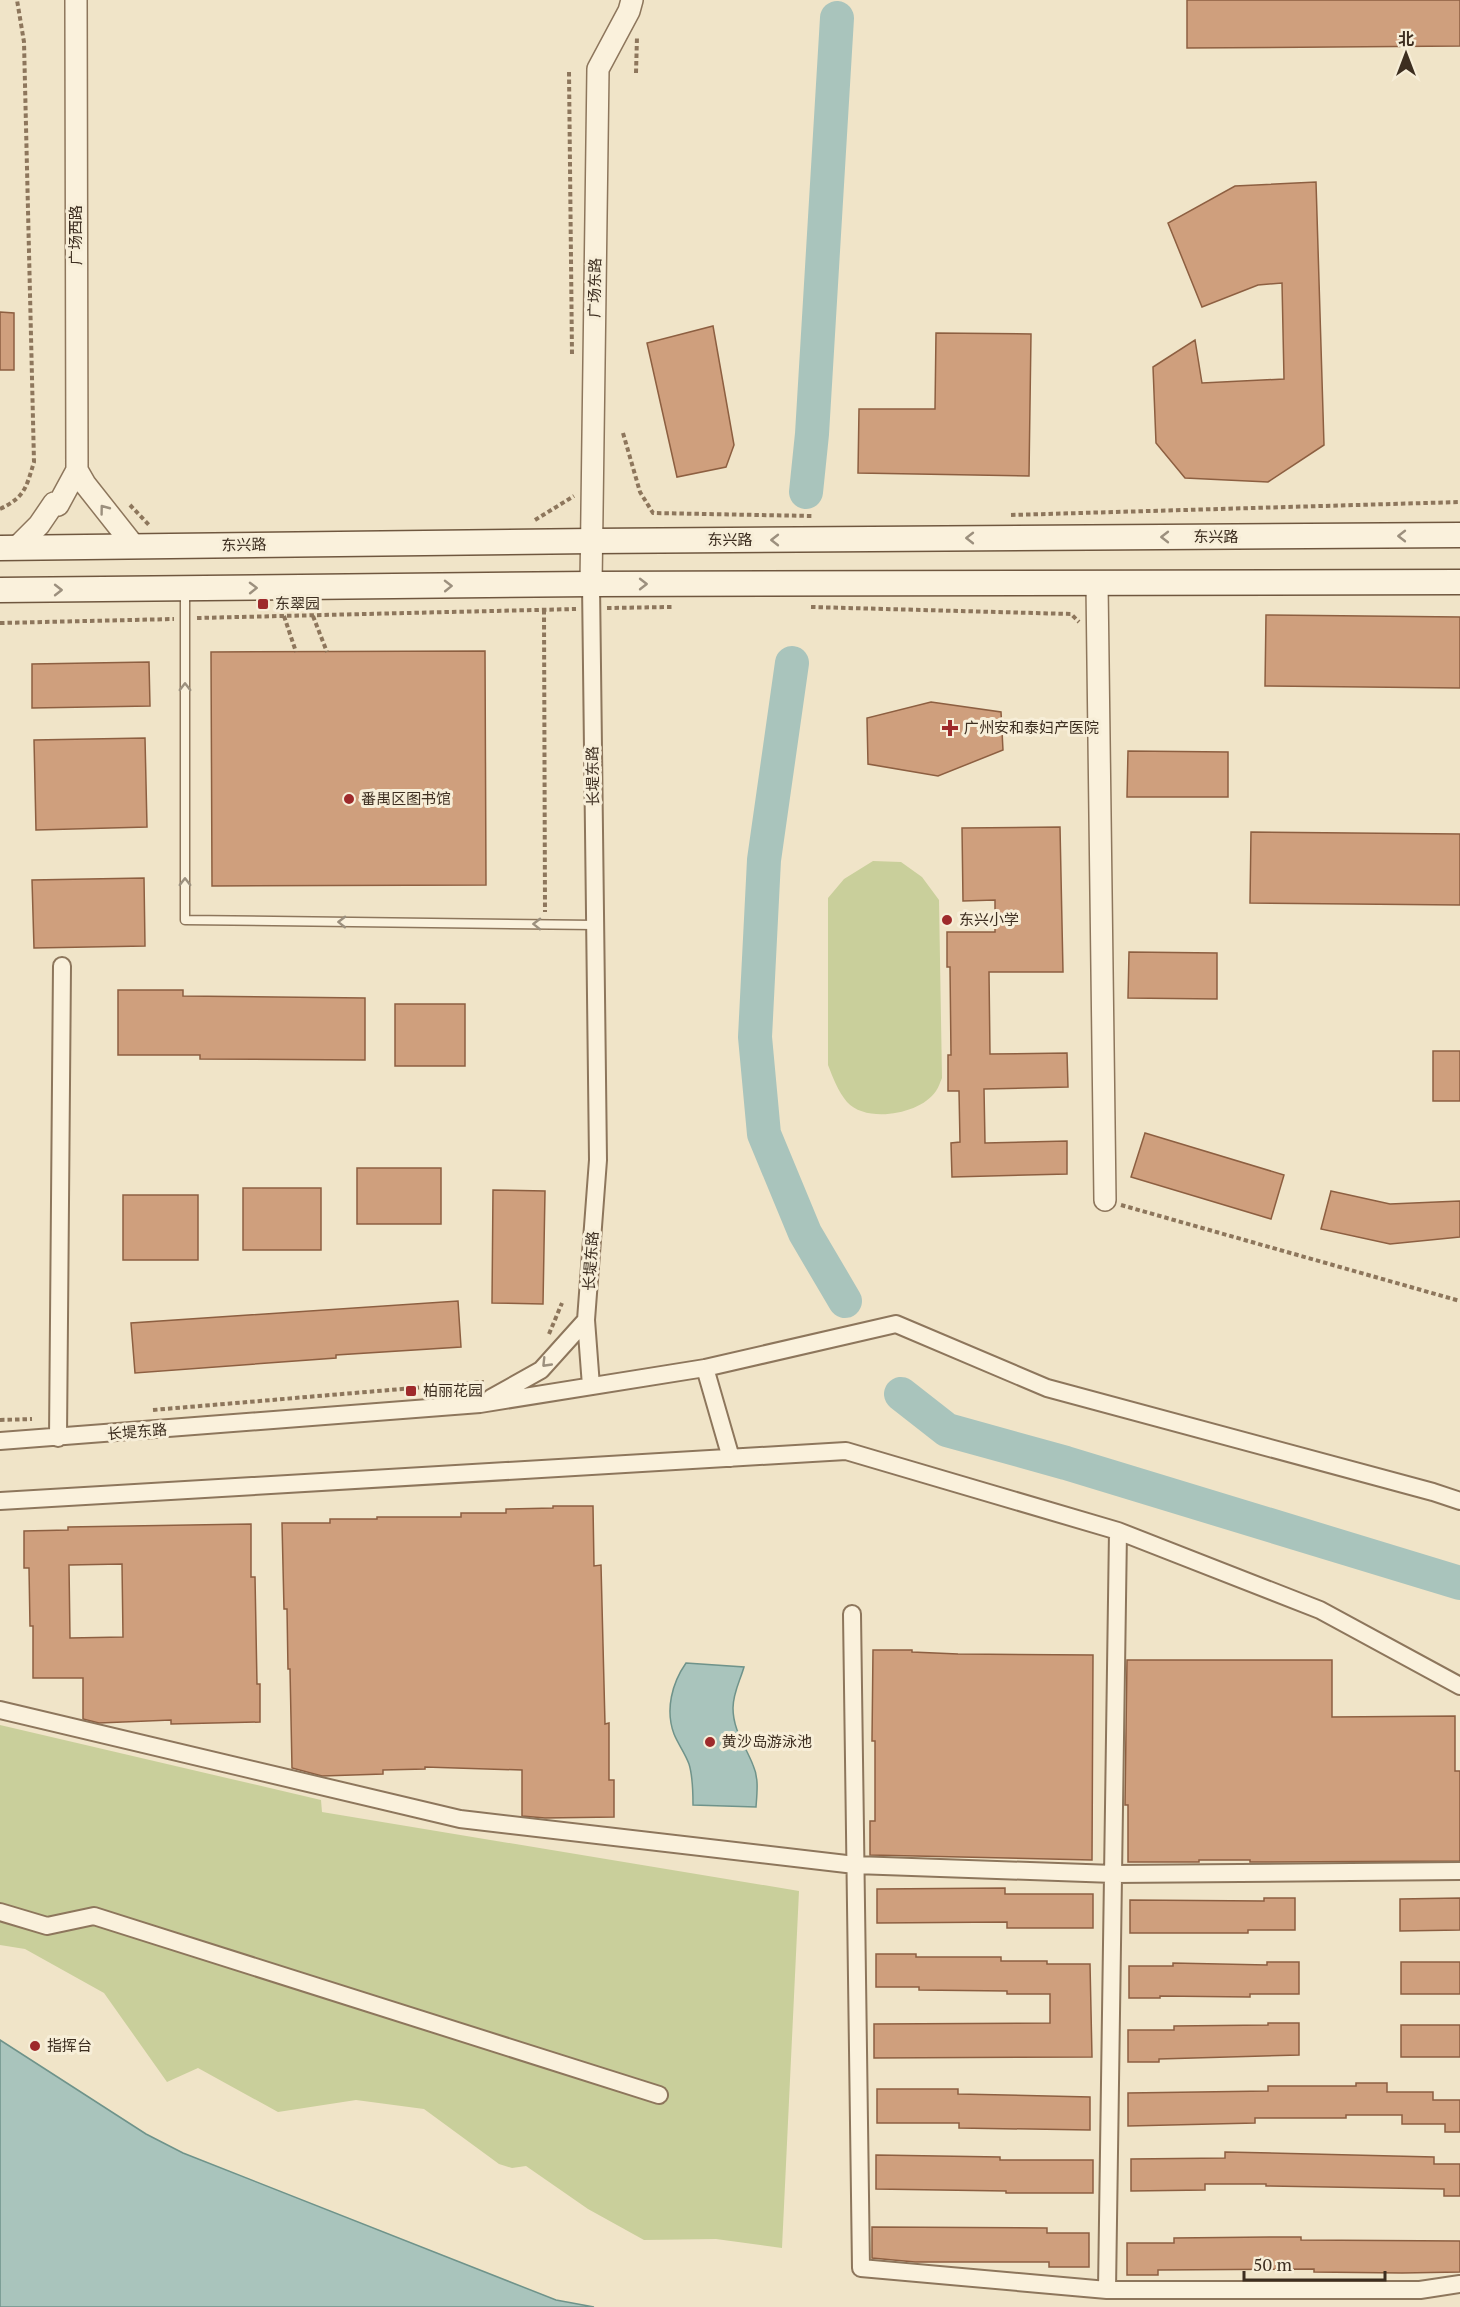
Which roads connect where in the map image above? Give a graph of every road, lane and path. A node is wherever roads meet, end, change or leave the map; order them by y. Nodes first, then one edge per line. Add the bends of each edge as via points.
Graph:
1 (17, 0) edge
2 (76, 0) edge
3 (632, 0) edge
4 (569, 72) dead end
5 (573, 363) dead end
6 (623, 434) dead end
7 (77, 470) junction
8 (574, 486) dead end
9 (1460, 502) edge
10 (130, 506) dead end
11 (0, 509) edge
12 (1011, 515) dead end
13 (814, 516) dead end
14 (532, 521) dead end
15 (158, 529) dead end
16 (1460, 535) edge
17 (592, 541) junction
18 (134, 546) junction
19 (8, 548) edge
20 (1460, 582) edge
21 (591, 584) junction
22 (1097, 584) junction
23 (185, 588) junction
24 (0, 590) edge
25 (805, 606) dead end
26 (681, 607) dead end
27 (591, 609) junction
28 (544, 610) junction
29 (313, 615) junction
30 (284, 616) junction
31 (185, 619) junction
32 (0, 623) edge
33 (1082, 625) dead end
34 (296, 652) dead end
35 (327, 652) dead end
36 (545, 924) junction
37 (595, 925) junction
38 (62, 966) dead end
39 (1113, 1202) joint
40 (1460, 1301) edge
41 (562, 1303) dead end
42 (586, 1320) junction
43 (548, 1334) dead end
44 (705, 1368) junction
45 (492, 1381) dead end
46 (591, 1386) junction
47 (480, 1404) junction
48 (149, 1410) dead end
49 (58, 1418) junction
50 (0, 1420) edge
51 (58, 1438) junction
52 (0, 1441) edge
53 (731, 1458) junction
54 (0, 1501) edge
55 (1460, 1501) edge
56 (1119, 1531) junction
57 (852, 1614) dead end
58 (1460, 1686) edge
59 (0, 1710) edge
60 (855, 1865) junction
61 (1460, 1871) edge
62 (1114, 1874) junction
63 (0, 1912) edge
64 (659, 2095) dead end
65 (1460, 2284) edge
66 (1107, 2290) junction

1 - 11 path via 24,42 34,462 26,491
2 - 7 street, 广场西路
3 - 17 street, 广场东路 via 598,69
4 - 5 path
6 - 13 path via 640,492 653,513
18 -> 7 street
7 - 19 street via 58,505 54,503 39,525
8 - 14 path via 574,497
9 - 12 path
10 - 15 path via 148,525
16 -> 17 main road, 东兴路
17 - 18 main road, 东兴路
17 - 21 street, 广场东路
18 - 19 main road, 东兴路
20 - 22 main road
21 -> 22 main road
23 -> 21 main road
21 - 27 street, 长堤东路
22 - 39 street
24 -> 23 main road
23 - 31 lane
25 - 33 path via 1071,614
26 - 27 path
27 - 28 path
27 - 37 street, 长堤东路
28 - 29 path
28 - 36 path
29 - 30 path
29 - 35 path
30 - 31 path
30 - 34 path
31 - 32 path
36 -> 31 lane via 185,920
36 - 37 lane
37 - 42 street, 长堤东路 via 598,1160
38 - 49 street
39 - 40 path
41 - 43 path
42 - 46 street
42 -> 47 street, 长堤东路 via 541,1370
44 - 46 street
44 - 53 street
44 - 55 street via 896,1324 1047,1388
45 - 48 path
46 - 47 street
47 - 51 street, 长堤东路
49 - 50 path
49 - 51 street
51 - 52 street, 长堤东路
53 - 54 street
53 - 56 street via 846,1451
56 - 58 street via 1320,1610
56 - 62 street
57 - 60 street
59 - 60 street via 460,1819
60 - 62 street
60 - 66 street via 861,2268
61 - 62 street
62 - 66 street
63 - 64 street via 47,1926 94,1916
65 - 66 street via 1420,2290

